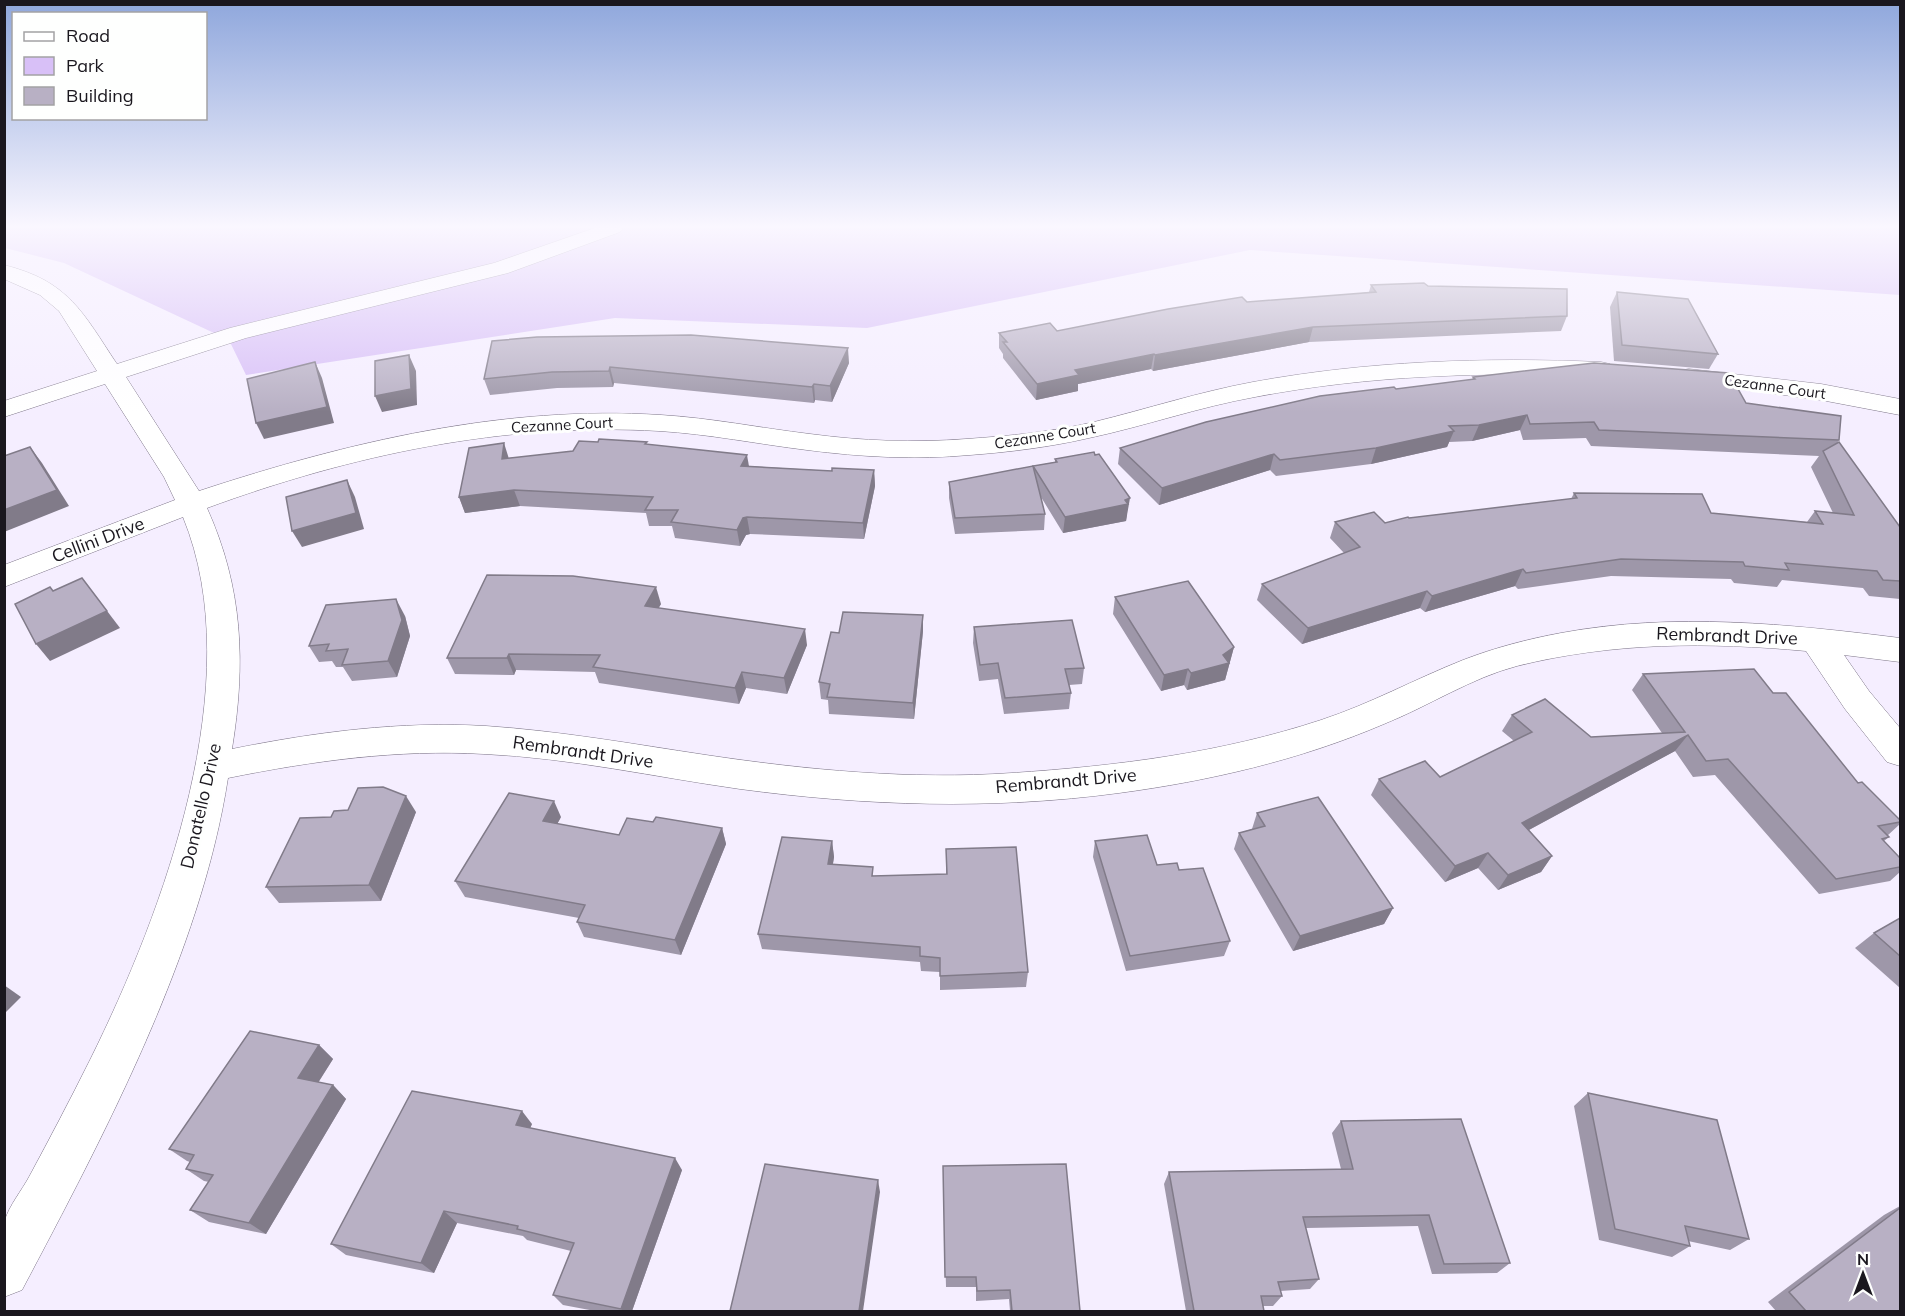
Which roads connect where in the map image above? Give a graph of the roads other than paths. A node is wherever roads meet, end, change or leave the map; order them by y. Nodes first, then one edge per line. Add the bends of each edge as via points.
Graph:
1 (47, 289) edge
2 (407, 289) edge
3 (1620, 370) edge
4 (1665, 373) edge
5 (113, 375) junction
6 (1900, 407) edge
7 (4, 409) edge
8 (193, 504) junction
9 (4, 577) edge
10 (1816, 640) junction
11 (1900, 650) edge
12 (1900, 752) edge
13 (213, 767) junction
14 (4, 1272) edge

1 - 5 street, Donatello Drive via 68,307
2 - 5 street via 238,333
3 - 8 street, Cezanne Court via 1480,367 1324,378 1251,390 1091,430 961,448 833,445 642,422 501,428 350,455
4 - 6 street, Cezanne Court via 1821,392
5 - 7 street
5 - 8 street, Donatello Drive
8 - 9 street, Cellini Drive
8 - 13 street, Donatello Drive via 208,542 221,602 224,679
10 - 11 street, Rembrandt Drive
10 - 12 street via 1857,700
10 - 13 street, Rembrandt Drive via 1720,632 1643,633 1580,641 1512,656 1369,716 1284,744 1189,767 1086,782 968,790 850,787 529,743 444,738 350,744
13 - 14 street, Donatello Drive via 190,861 145,988 73,1147

